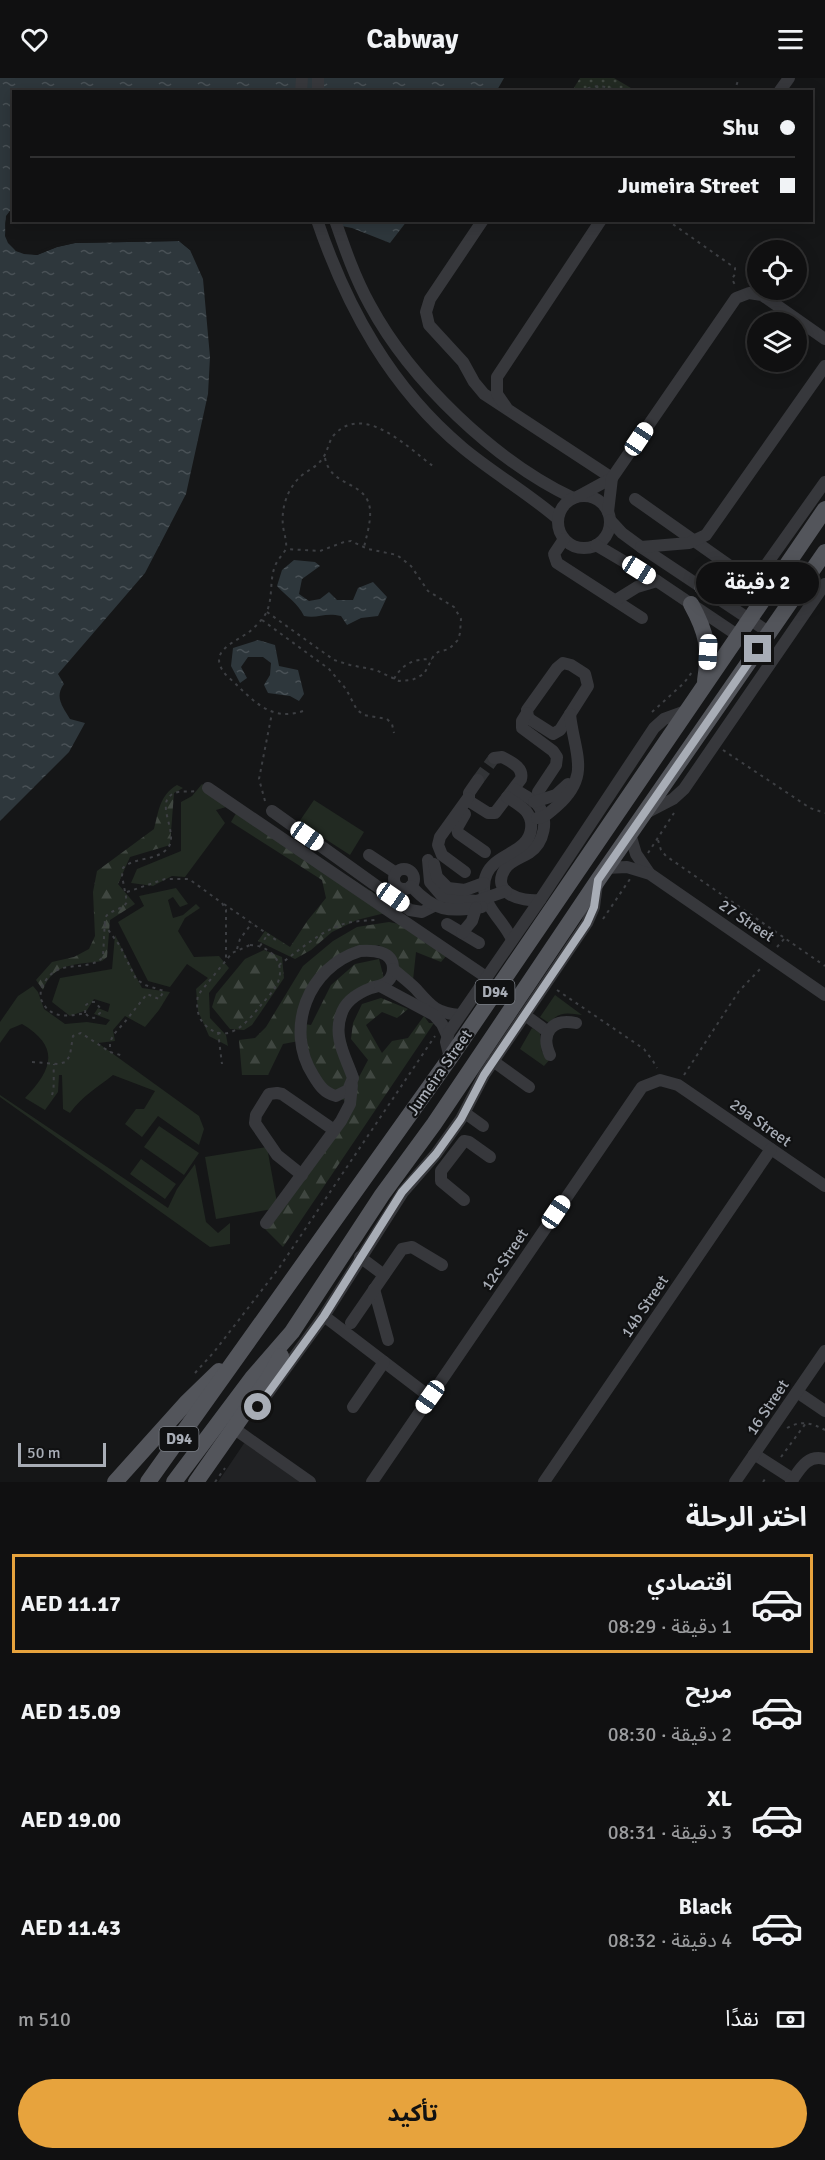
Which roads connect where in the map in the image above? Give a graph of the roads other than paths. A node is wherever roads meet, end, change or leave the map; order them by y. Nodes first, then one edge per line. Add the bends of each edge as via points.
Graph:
1 (318, 222) edge
2 (336, 222) edge
3 (482, 222) edge
4 (600, 222) edge
5 (825, 339) edge
6 (825, 366) edge
7 (513, 415) junction
8 (612, 478) junction
9 (825, 482) edge
10 (575, 497) junction
11 (634, 499) dead end
12 (825, 509) edge
13 (609, 516) junction
14 (558, 519) junction
15 (564, 539) junction
16 (696, 541) junction
17 (596, 545) junction
18 (641, 547) junction
19 (825, 552) edge
20 (788, 565) junction
21 (657, 581) junction
22 (825, 584) edge
23 (702, 587) junction
24 (616, 600) junction
25 (692, 604) junction
26 (642, 618) dead end
27 (751, 620) junction
28 (770, 633) junction
29 (740, 636) junction
30 (758, 649) junction
31 (705, 682) junction
32 (686, 711) junction
33 (527, 713) junction
34 (570, 714) junction
35 (560, 730) junction
36 (494, 758) dead end
37 (478, 780) tunnel mouth
38 (208, 788) road end
39 (511, 793) junction
40 (536, 797) junction
41 (470, 800) junction
42 (272, 811) road end
43 (646, 813) junction
44 (530, 818) junction
45 (544, 818) junction
46 (630, 834) junction
47 (485, 852) dead end
48 (369, 855) dead end
49 (465, 872) dead end
50 (602, 874) junction
51 (650, 874) junction
52 (484, 883) junction
53 (506, 891) junction
54 (540, 900) junction
55 (479, 905) junction
56 (434, 906) junction
57 (447, 924) dead end
58 (463, 931) junction
59 (512, 940) junction
60 (479, 943) dead end
61 (393, 969) junction
62 (486, 977) junction
63 (380, 986) junction
64 (825, 995) edge
65 (425, 1006) junction
66 (460, 1015) junction
67 (525, 1015) junction
68 (576, 1023) dead end
69 (445, 1030) junction
70 (548, 1032) junction
71 (550, 1055) dead end
72 (450, 1058) junction
73 (493, 1062) junction
74 (678, 1084) joint
75 (352, 1085) junction
76 (529, 1087) dead end
77 (330, 1094) junction
78 (465, 1113) junction
79 (338, 1126) junction
80 (483, 1126) dead end
81 (452, 1132) junction
82 (464, 1141) junction
83 (771, 1149) junction
84 (490, 1156) dead end
85 (427, 1164) junction
86 (302, 1175) junction
87 (440, 1175) junction
88 (825, 1186) edge
89 (464, 1200) dead end
90 (266, 1223) dead end
91 (360, 1257) junction
92 (442, 1265) dead end
93 (384, 1275) junction
94 (374, 1289) junction
95 (324, 1316) junction
96 (351, 1323) dead end
97 (292, 1332) junction
98 (388, 1340) dead end
99 (246, 1345) junction
100 (825, 1351) edge
101 (384, 1362) junction
102 (797, 1392) junction
103 (430, 1397) junction
104 (353, 1407) dead end
105 (825, 1410) edge
106 (239, 1432) junction
107 (754, 1454) junction
108 (825, 1459) edge
109 (792, 1481) edge
110 (115, 1482) edge
111 (148, 1482) edge
112 (174, 1482) edge
113 (196, 1482) edge
114 (204, 1482) edge
115 (310, 1482) edge
116 (372, 1482) edge
117 (544, 1482) edge
118 (735, 1482) edge

1 - 14 street via 358,320 401,384 461,446
2 - 10 street via 370,305 387,334 434,392 486,441 528,471
3 - 7 street via 426,312 429,325 463,362 484,394
4 - 7 street via 497,377 497,394
5 - 8 street via 762,295 742,294 731,303
6 - 16 street via 706,535
7 - 8 street
8 - 10 street
8 - 13 street
9 - 16 street via 766,565 756,572 736,571
10 - 13 street via 599,500
10 - 14 street via 566,503
11 - 16 street
12 - 20 main road, Jumeira Street / D94
13 - 17 street via 607,534
13 - 18 street via 622,533
14 - 15 street
15 - 17 street via 579,548
15 - 24 street via 554,554 557,563
16 - 18 street
17 - 21 street
18 - 23 street
19 - 28 main road, Jumeira Street / D94
20 - 23 main road via 741,591
20 - 27 main road, Jumeira Street / D94
21 - 24 street
21 - 25 street
22 - 43 street via 684,789
23 - 27 street
24 - 26 street
25 - 29 street
25 - 31 main road via 707,640
27 - 28 street
27 - 29 main road, Jumeira Street / D94
28 - 30 main road, Jumeira Street / D94
29 - 30 street
29 - 31 main road, Jumeira Street / D94
30 - 43 main road, Jumeira Street / D94
31 - 32 main road, Jumeira Street / D94
32 - 54 street via 664,719 654,728
32 - 72 main road, Jumeira Street / D94
33 - 34 street via 557,668 567,663 585,674 589,682
33 - 35 street via 551,733
33 - 40 street via 522,728 557,757
34 - 35 street
34 - 45 street via 579,758 578,775 569,795
35 - 40 street via 573,755 570,780 556,795
36 - 39 street via 502,757 522,771
37 - 41 street via 469,793
38 - 62 street
39 - 40 street
39 - 41 street via 493,814
39 - 44 street
40 - 45 street
41 - 47 street via 457,831
41 - 49 street via 438,844 442,855
42 - 56 street via 410,910 422,912
43 - 46 main road, Jumeira Street / D94
44 - 45 street
44 - 52 street via 528,839 495,863
45 - 53 street via 543,835 537,846 505,869 502,884
46 - 50 main road, Jumeira Street / D94
46 - 51 street, 27 Street via 636,854
48 - 56 street via 396,873 396,885 403,889 411,886
50 - 51 street, 27 Street via 627,867
50 - 67 street via 587,923
50 - 97 main road, Jumeira Street / D94
51 - 64 street, 27 Street
52 - 55 street
52 - 55 street via 465,890 448,888 437,877 431,861 430,882 442,896
53 - 54 street via 522,901
53 - 55 street
54 - 59 street
55 - 56 street via 442,909
55 - 58 street
55 - 59 street via 504,924
57 - 58 street
58 - 60 street
59 - 62 street
61 - 63 street via 389,980
61 - 65 street via 414,987
61 - 77 street via 389,957 380,952 350,955 321,977 305,1002 300,1027 302,1048 309,1069
62 - 66 street
63 - 65 street via 410,1004
63 - 75 street via 349,1001 338,1025
65 - 66 street
65 - 69 street
66 - 69 street
67 - 70 street
67 - 73 street
68 - 70 street via 561,1022
69 - 72 street
70 - 71 street
72 - 99 main road, Jumeira Street / D94
73 - 76 street
73 - 78 street
74 - 83 street, 29a Street
74 - 103 street, 12c Street via 660,1080 642,1087
75 - 77 street via 343,1094
75 - 79 street via 350,1104
77 - 79 street via 338,1107
78 - 80 street
78 - 81 street
79 - 86 street
79 - 86 street via 282,1094 269,1094 255,1114 255,1123 277,1155
81 - 82 street
81 - 85 street
82 - 84 street
82 - 87 street
83 - 88 street, 29a Street
83 - 117 street, 14b Street
85 - 87 street
85 - 91 street via 402,1192
86 - 90 street
87 - 89 street via 441,1181
91 - 93 street
91 - 95 street
92 - 93 street via 408,1246
93 - 94 street
94 - 96 street
94 - 98 street
95 - 101 street
95 - 106 street
97 - 112 main road, Jumeira Street / D94 via 252,1377
97 - 113 main road via 268,1379
99 - 110 main road via 186,1402
99 - 111 main road, Jumeira Street / D94
100 - 102 street, 16 Street
101 - 103 street
101 - 104 street
102 - 105 street
102 - 107 street, 16 Street
103 - 116 street, 12c Street
106 - 114 street
106 - 115 street
107 - 109 street
107 - 118 street, 16 Street
108 - 109 street via 809,1460

